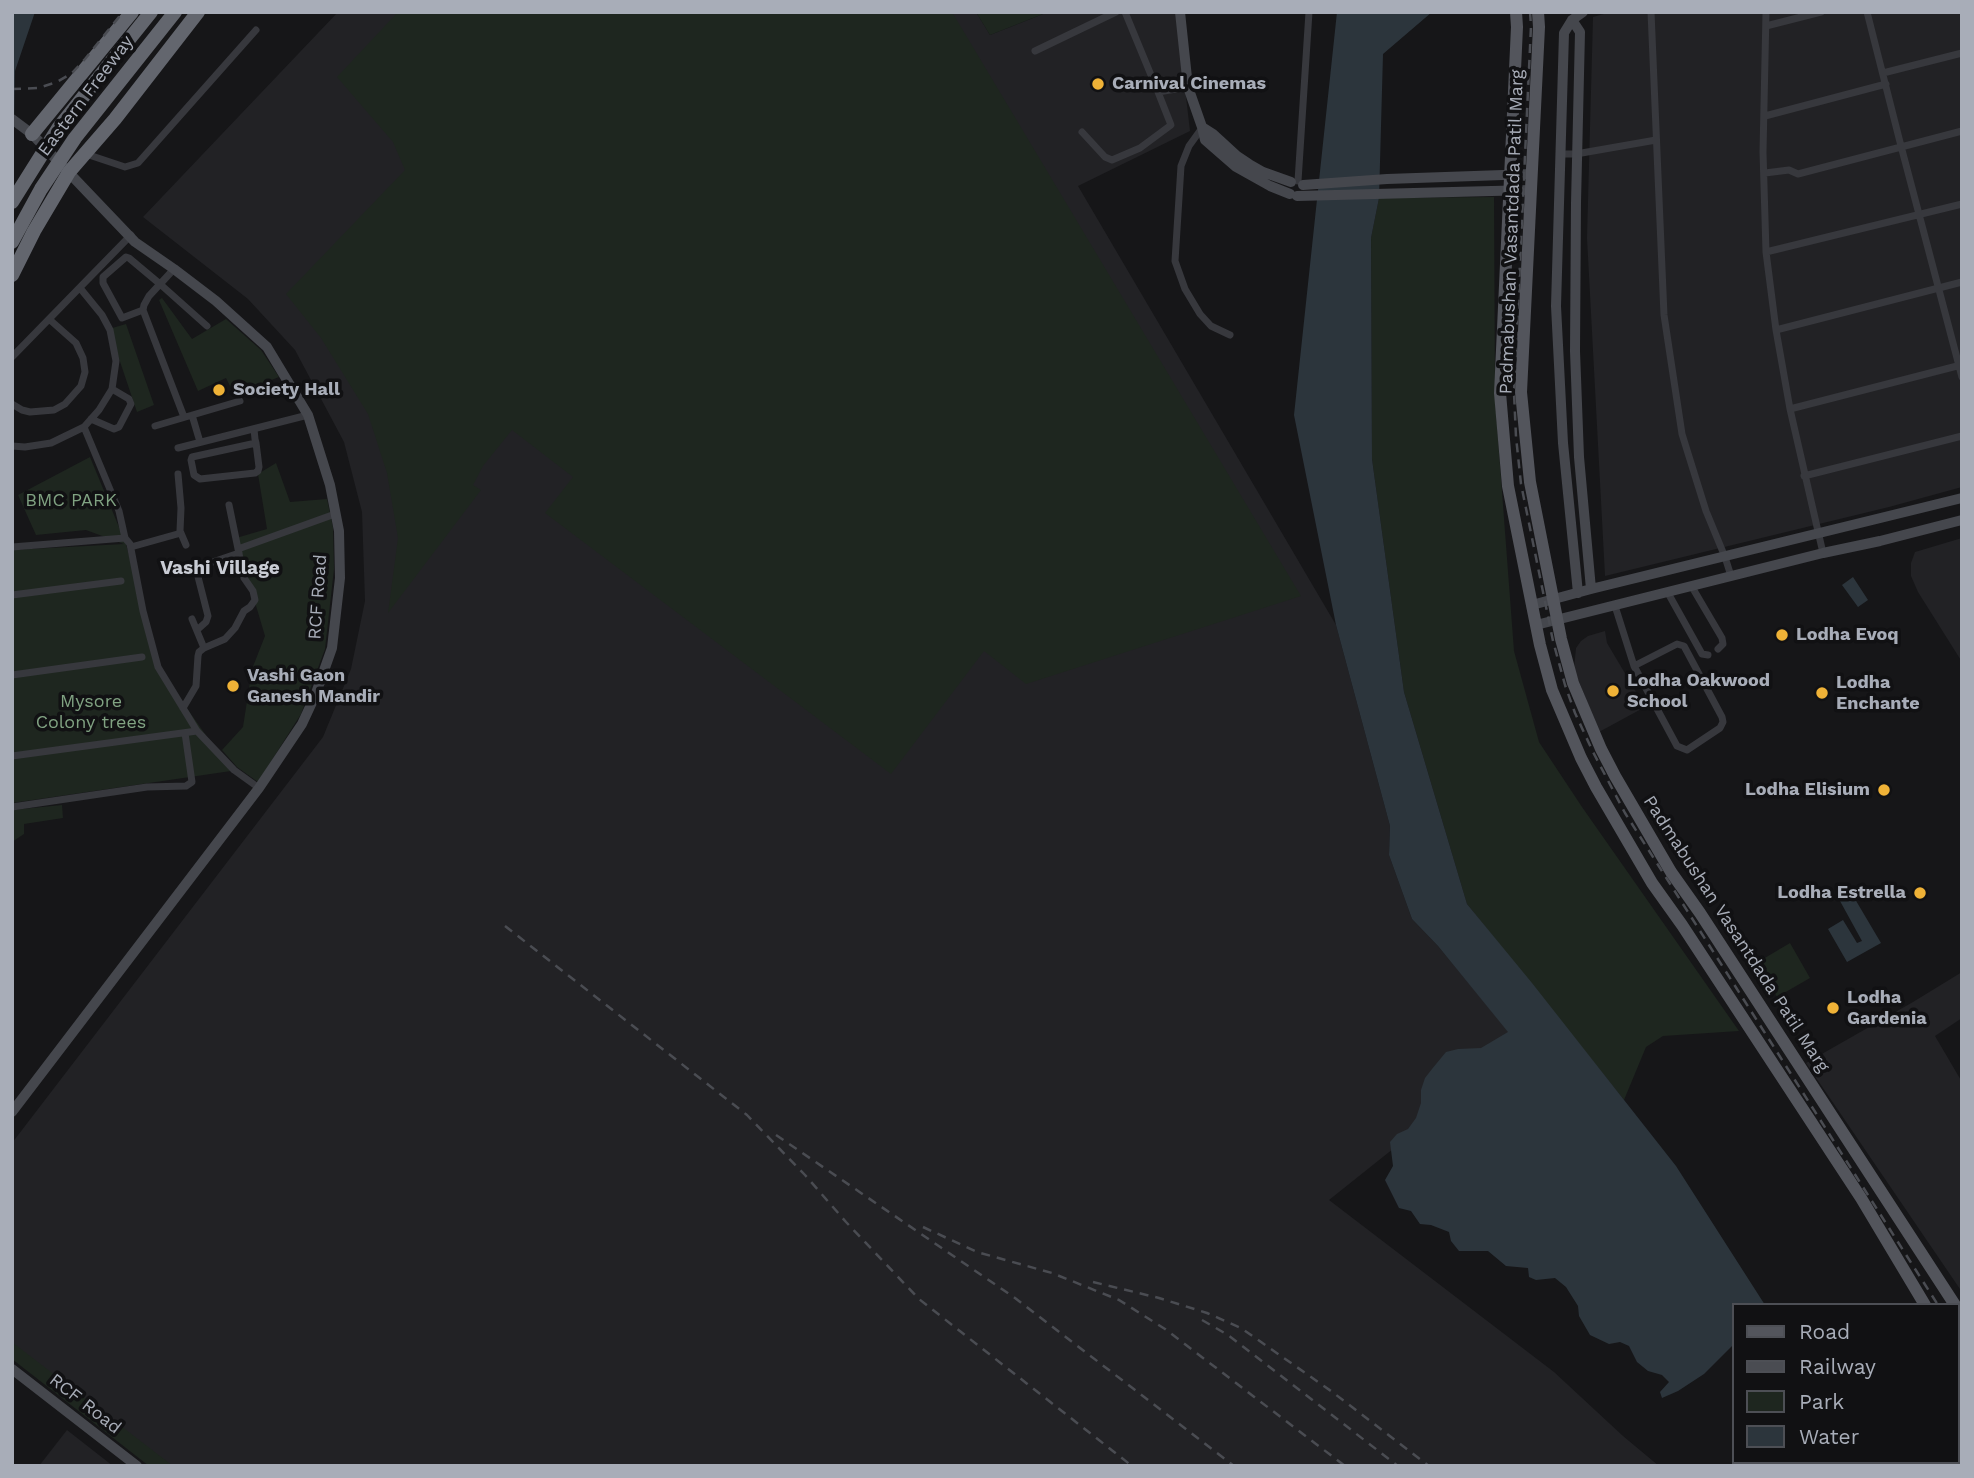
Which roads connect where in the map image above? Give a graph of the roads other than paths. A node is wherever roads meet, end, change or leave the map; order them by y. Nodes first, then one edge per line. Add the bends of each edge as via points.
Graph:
1 (132, 12) edge
2 (151, 12) edge
3 (175, 12) edge
4 (198, 12) edge
5 (1116, 12) edge
6 (1125, 12) edge
7 (1180, 12) edge
8 (1310, 12) edge
9 (1516, 12) edge
10 (1538, 12) edge
11 (1583, 12) edge
12 (1651, 12) edge
13 (1766, 12) edge
14 (1821, 12) edge
15 (1867, 12) edge
16 (1573, 20) junction
17 (1766, 26) junction
18 (256, 30) dead end
19 (1034, 51) dead end
20 (1962, 53) edge
21 (1883, 73) junction
22 (1886, 84) junction
23 (1188, 88) junction
24 (1158, 92) junction
25 (1765, 116) junction
26 (22, 126) edge
27 (1202, 127) junction
28 (1962, 131) edge
29 (1082, 132) dead end
30 (1656, 140) junction
31 (1901, 146) junction
32 (85, 153) junction
33 (1561, 154) junction
34 (1576, 154) junction
35 (69, 173) junction
36 (1765, 173) junction
37 (1510, 174) junction
38 (1532, 174) junction
39 (1302, 183) junction
40 (1509, 190) junction
41 (1531, 190) junction
42 (1294, 195) junction
43 (12, 202) edge
44 (1962, 204) edge
45 (1918, 215) junction
46 (131, 235) junction
47 (12, 242) edge
48 (1766, 252) junction
49 (174, 269) junction
50 (12, 275) edge
51 (1962, 282) edge
52 (160, 284) junction
53 (79, 288) junction
54 (1939, 288) junction
55 (1556, 306) junction
56 (1576, 306) junction
57 (143, 310) junction
58 (49, 319) junction
59 (207, 326) dead end
60 (1776, 330) junction
61 (1230, 335) dead end
62 (12, 357) edge
63 (1960, 365) edge
64 (1962, 377) edge
65 (112, 389) junction
66 (240, 401) dead end
67 (12, 404) edge
68 (1790, 408) junction
69 (308, 415) junction
70 (188, 416) junction
71 (91, 419) junction
72 (84, 426) junction
73 (155, 426) dead end
74 (254, 429) junction
75 (1962, 436) edge
76 (200, 442) junction
77 (256, 443) junction
78 (12, 446) edge
79 (178, 448) dead end
80 (1579, 457) junction
81 (1564, 458) junction
82 (178, 474) dead end
83 (1804, 476) junction
84 (1962, 498) edge
85 (229, 505) dead end
86 (335, 514) junction
87 (1962, 520) edge
88 (181, 533) junction
89 (1818, 533) junction
90 (125, 538) junction
91 (186, 545) dead end
92 (12, 547) edge
93 (131, 547) junction
94 (238, 551) junction
95 (1823, 553) junction
96 (1725, 557) junction
97 (1731, 576) junction
98 (121, 581) dead end
99 (1692, 587) junction
100 (1591, 589) junction
101 (1578, 593) junction
102 (1668, 593) junction
103 (12, 595) edge
104 (1553, 600) junction
105 (1532, 606) junction
106 (1615, 606) junction
107 (192, 619) dead end
108 (1557, 620) junction
109 (1536, 625) junction
110 (197, 630) junction
111 (204, 648) junction
112 (1718, 649) dead end
113 (1708, 655) dead end
114 (142, 657) dead end
115 (1634, 666) junction
116 (12, 675) edge
117 (183, 708) junction
118 (197, 731) junction
119 (185, 733) junction
120 (12, 756) edge
121 (259, 788) junction
122 (12, 807) edge
123 (12, 1112) edge
124 (1910, 1233) junction
125 (1889, 1245) junction
126 (1923, 1255) junction
127 (1903, 1267) junction
128 (1925, 1303) edge
129 (1954, 1303) edge
130 (12, 1369) edge
131 (137, 1466) edge

1 - 26 highway
2 - 43 highway, Eastern Freeway, bridge via 59,127
3 - 47 highway, Eastern Freeway, bridge via 75,138
4 - 32 highway
5 - 19 street
6 - 24 street
7 - 23 street
8 - 39 street
9 - 37 main road, Padmabushan Vasantdada Patil Marg
10 - 38 main road, Padmabushan Vasantdada Patil Marg
11 - 16 street
12 - 30 street
13 - 17 street
14 - 17 street
15 - 21 street
16 - 33 street via 1564,33
16 - 34 street via 1580,32
17 - 25 street
18 - 32 street via 138,163 125,167
20 - 21 street
21 - 22 street
22 - 25 street
22 - 31 street
23 - 24 street
23 - 27 street
24 - 29 street via 1171,125 1140,148 1112,160
25 - 36 street
26 - 35 street, RCF Road
27 - 39 street via 1263,172
27 - 42 street via 1205,140 1236,167
27 - 61 street via 1181,166 1175,261 1200,314 1211,326
28 - 31 street
30 - 34 street
30 - 96 street via 1664,315 1682,434
31 - 36 street via 1798,174 1789,170
31 - 45 street
32 - 35 highway
33 - 34 street
33 - 55 street
34 - 56 street
35 - 46 street, RCF Road
35 - 50 highway
36 - 48 street
37 - 38 street
37 - 39 street
37 - 40 main road, Padmabushan Vasantdada Patil Marg
38 - 41 main road, Padmabushan Vasantdada Patil Marg
39 - 42 street via 1303,192
40 - 41 street
40 - 42 street
40 - 105 main road, Padmabushan Vasantdada Patil Marg via 1500,393 1508,486
41 - 104 main road, Padmabushan Vasantdada Patil Marg via 1521,392 1530,482
44 - 45 street
45 - 48 street
45 - 54 street
46 - 49 street, RCF Road
46 - 53 street
48 - 60 street
49 - 52 street
49 - 69 street, RCF Road via 263,342
51 - 54 street
52 - 57 street
52 - 57 street via 130,258 103,277 122,318
52 - 59 street
53 - 58 street
53 - 65 street via 110,330 116,360
54 - 60 street
54 - 63 street
55 - 56 street
55 - 81 street
56 - 80 street
57 - 70 street
58 - 62 street
58 - 67 street via 76,343 85,372 81,386 54,410 30,412
60 - 68 street
63 - 64 street
63 - 68 street
65 - 71 street
65 - 71 street via 131,402 119,427
66 - 70 street
68 - 83 street
69 - 74 street
69 - 86 street, RCF Road
70 - 73 street
70 - 76 street
71 - 72 street
72 - 78 street via 51,443
72 - 90 street via 119,511
74 - 76 street
74 - 77 street
75 - 83 street
76 - 79 street
77 - 77 street via 255,473 200,479 194,475 192,457
80 - 81 street
80 - 100 street
81 - 101 street
82 - 88 street
83 - 89 street
84 - 89 street
85 - 94 street
86 - 94 street
86 - 121 street, RCF Road via 340,578 332,648 302,724
87 - 95 street
88 - 91 street
88 - 93 street
89 - 95 street
89 - 96 street
90 - 92 street
90 - 93 street
93 - 117 street via 158,667
94 - 110 street via 196,569 208,616
94 - 111 street via 255,600 225,639
95 - 97 street
96 - 97 street
96 - 100 street
97 - 99 street
98 - 103 street
99 - 102 street
99 - 112 street via 1722,638
100 - 101 street
101 - 104 street
102 - 106 street
102 - 113 street via 1702,654
104 - 105 street
104 - 108 main road, Padmabushan Vasantdada Patil Marg
105 - 109 main road, Padmabushan Vasantdada Patil Marg
106 - 108 street
106 - 115 street
107 - 110 street
108 - 109 street
108 - 124 main road, Padmabushan Vasantdada Patil Marg via 1573,683 1615,776 1671,872
109 - 125 main road, Padmabushan Vasantdada Patil Marg via 1552,690 1596,787 1652,883
110 - 111 street
111 - 117 street via 198,656 196,686
114 - 116 street
115 - 115 street via 1677,644 1684,646 1722,717 1720,728 1687,750 1677,746
117 - 118 street
118 - 119 street
118 - 121 street via 234,771
119 - 120 street
119 - 122 street via 191,782 186,786 147,787
121 - 123 street, RCF Road
124 - 125 main road
124 - 126 main road, Padmabushan Vasantdada Patil Marg
125 - 127 main road, Padmabushan Vasantdada Patil Marg
126 - 127 main road
126 - 129 main road, Padmabushan Vasantdada Patil Marg
127 - 128 main road, Padmabushan Vasantdada Patil Marg
130 - 131 street, RCF Road

